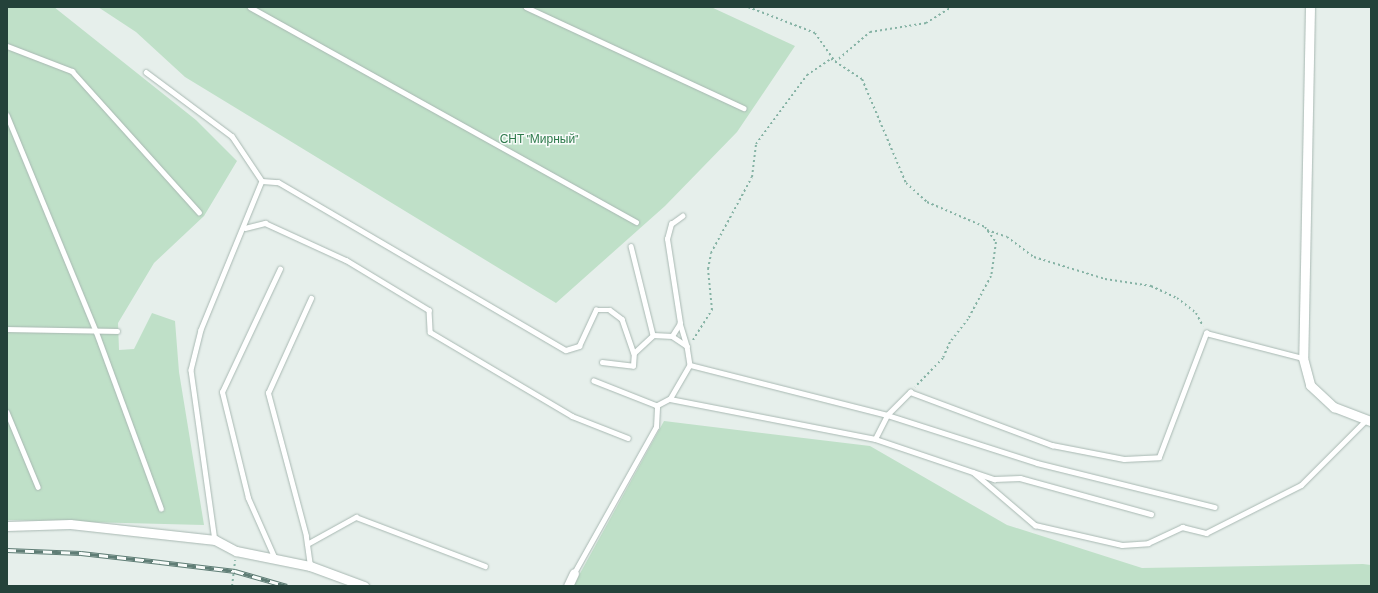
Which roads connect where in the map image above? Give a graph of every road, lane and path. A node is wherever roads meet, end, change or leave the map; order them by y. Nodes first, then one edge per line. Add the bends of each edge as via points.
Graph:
1 (250, 7) edge
2 (526, 7) edge
3 (748, 7) edge
4 (952, 7) edge
5 (1310, 7) edge
6 (7, 46) edge
7 (835, 62) junction
8 (146, 72) dead end
9 (744, 108) dead end
10 (7, 115) edge
11 (262, 181) junction
12 (199, 212) dead end
13 (682, 216) dead end
14 (636, 222) dead end
15 (244, 228) junction
16 (986, 229) junction
17 (631, 246) dead end
18 (280, 269) dead end
19 (310, 298) dead end
20 (680, 323) junction
21 (7, 329) edge
22 (96, 330) junction
23 (117, 331) dead end
24 (1206, 333) junction
25 (653, 335) junction
26 (672, 336) junction
27 (687, 346) junction
28 (634, 353) junction
29 (1303, 358) junction
30 (602, 362) dead end
31 (690, 365) junction
32 (594, 381) dead end
33 (910, 392) junction
34 (670, 399) junction
35 (657, 406) junction
36 (7, 412) edge
37 (887, 415) junction
38 (1369, 420) edge
39 (628, 438) dead end
40 (876, 439) junction
41 (972, 471) junction
42 (38, 487) dead end
43 (1215, 507) dead end
44 (161, 508) dead end
45 (1151, 514) dead end
46 (7, 526) edge
47 (215, 540) junction
48 (307, 544) junction
49 (236, 551) junction
50 (275, 559) junction
51 (310, 566) junction
52 (485, 566) dead end
53 (574, 573) joint
54 (232, 586) edge
55 (364, 586) edge
56 (568, 586) edge

1 - 14 lane
2 - 9 lane
3 - 7 path via 815,33
4 - 7 path via 926,23 870,32
5 - 29 street
6 - 12 lane via 72,71
7 - 16 path via 862,79 906,183 927,202
7 - 27 path via 831,59 807,75 756,144 752,177 711,252 708,269 712,310 701,332
8 - 11 lane via 232,136
10 - 22 lane
11 - 15 lane
11 - 28 lane via 278,182 566,350 578,346 596,310 610,310 622,319
13 - 20 lane via 671,224 667,239
15 - 39 lane via 265,224 346,260 429,310 430,332 572,416
15 - 47 lane via 202,330 190,370
16 - 24 path via 1007,237 1034,257 1105,279 1151,286 1177,298 1196,313
16 - 33 path via 996,242 991,276 943,358
17 - 25 lane
18 - 50 lane via 222,392 248,498
19 - 48 lane via 268,394
20 - 26 lane
20 - 27 lane
21 - 22 lane
22 - 23 lane
22 - 44 lane
24 - 29 lane
24 - 33 lane via 1159,457 1124,459 1052,445
25 - 26 lane
25 - 28 lane
26 - 27 lane
27 - 31 lane
28 - 30 lane via 633,366
29 - 38 street via 1310,385 1334,407
31 - 34 lane
31 - 37 lane
32 - 35 lane
33 - 37 lane
34 - 35 lane
34 - 40 lane
35 - 53 lane via 656,427
36 - 42 lane
37 - 40 lane
37 - 43 lane via 1037,463
38 - 41 lane via 1301,485 1206,533 1182,527 1148,543 1122,546 1035,524
40 - 41 lane
41 - 45 lane via 994,479 1020,478
46 - 47 street via 70,524
47 - 49 street
48 - 51 lane
48 - 52 lane via 356,517
49 - 50 street
49 - 54 path
50 - 51 street
51 - 55 street
53 - 56 street

